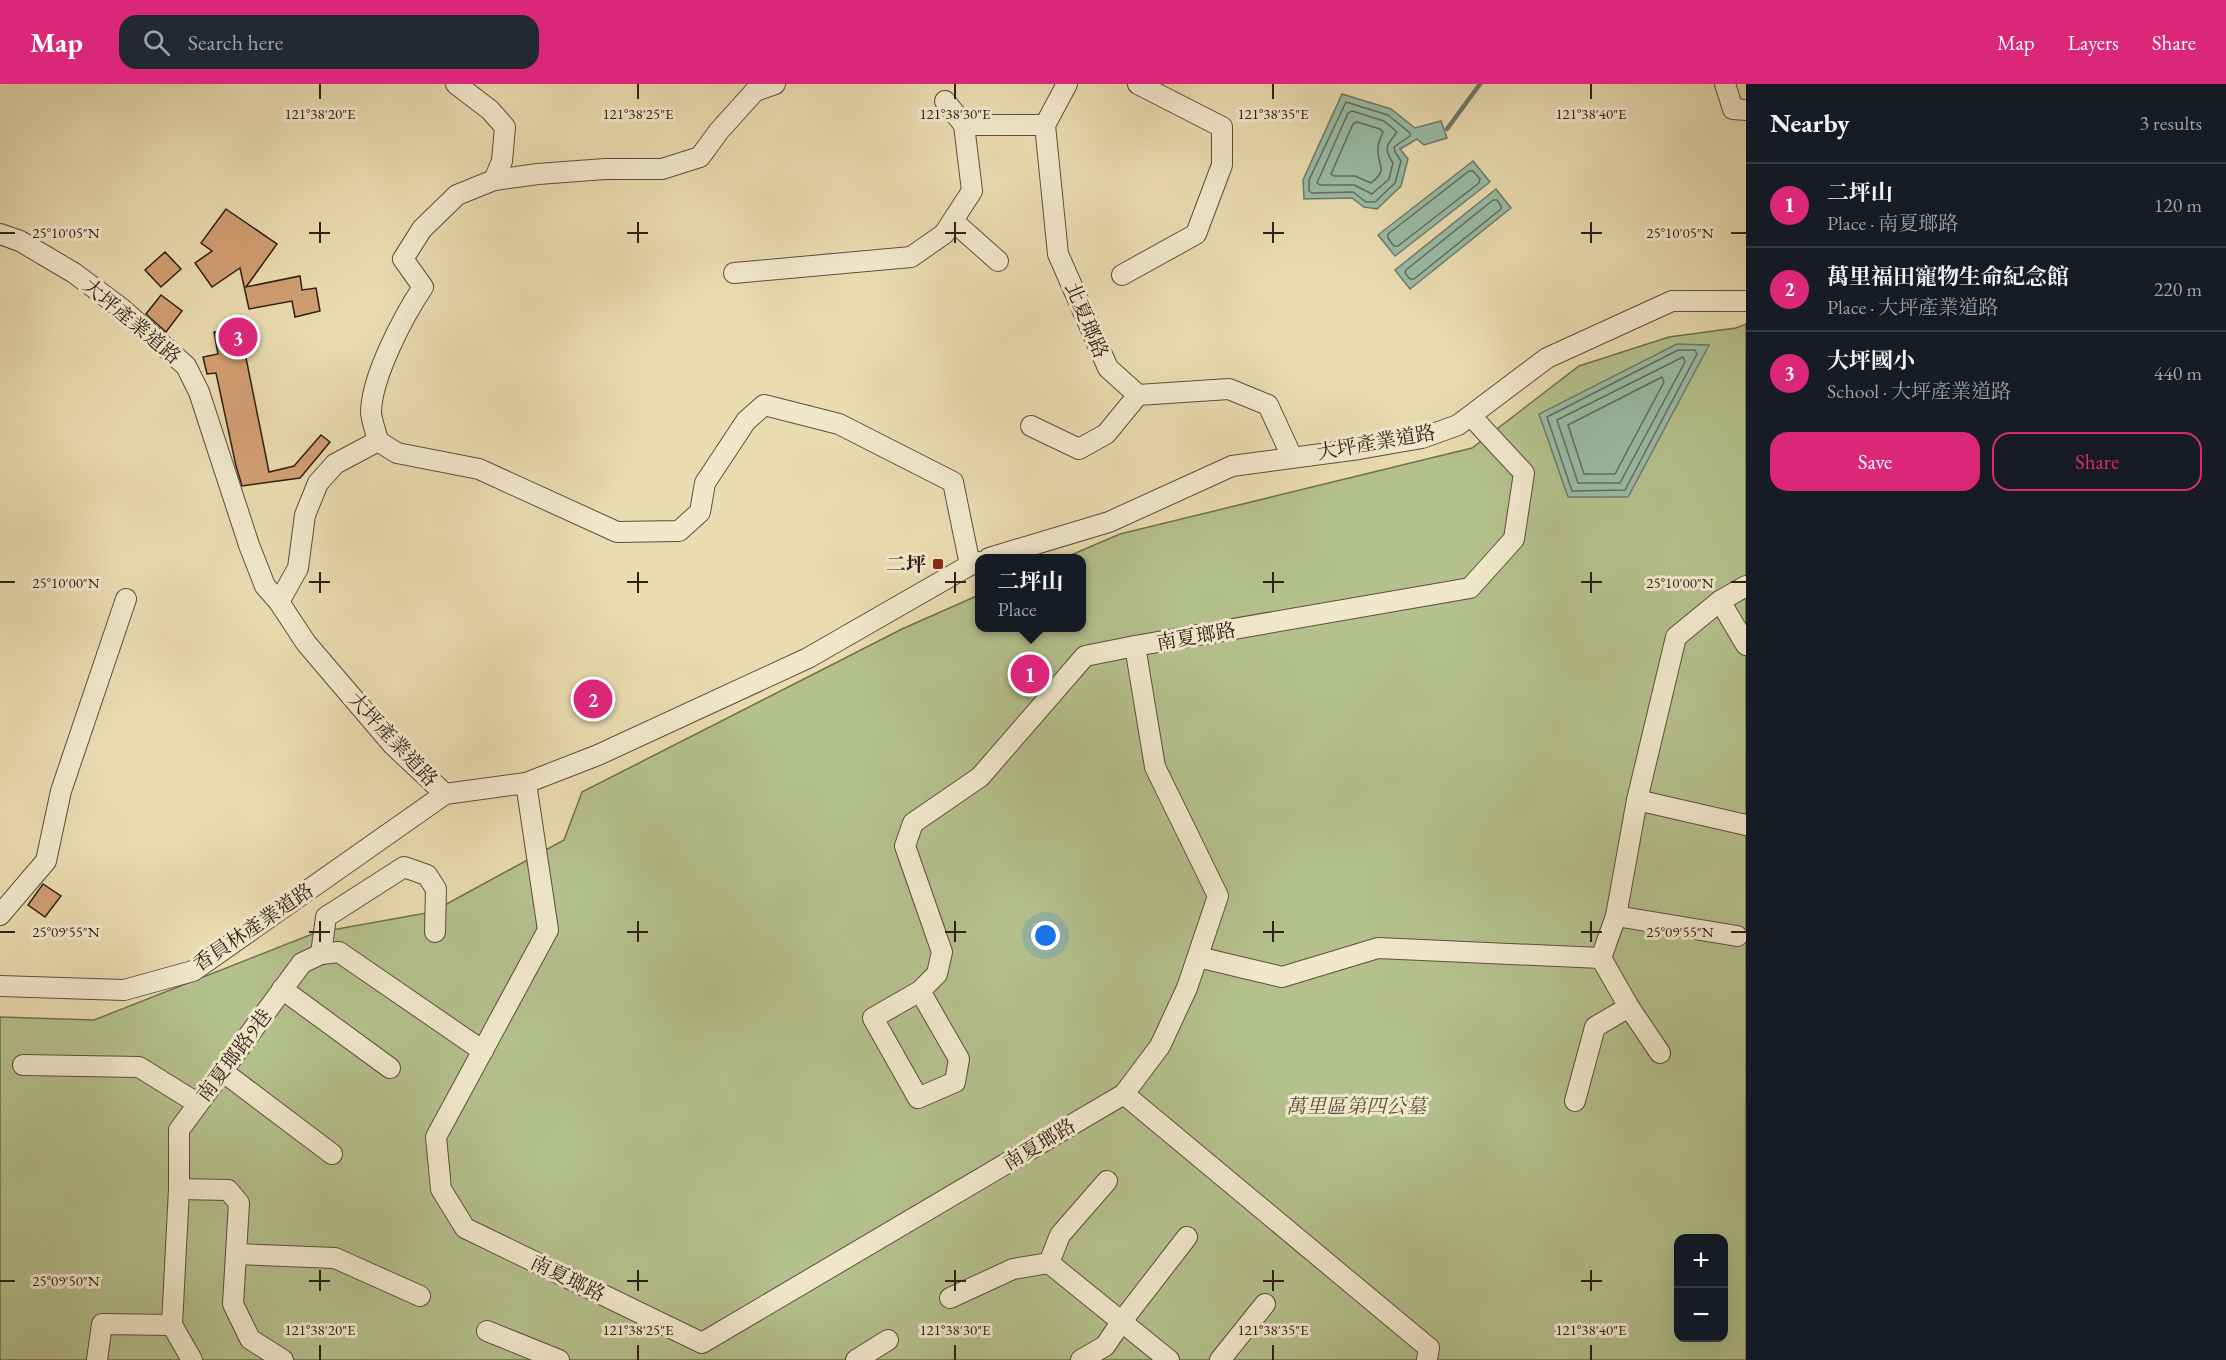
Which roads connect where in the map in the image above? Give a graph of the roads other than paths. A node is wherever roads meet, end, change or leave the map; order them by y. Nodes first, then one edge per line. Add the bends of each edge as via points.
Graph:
1 (456, 84) edge
2 (775, 84) edge
3 (1067, 84) edge
4 (1138, 84) edge
5 (1725, 84) edge
6 (945, 100) dead end
7 (1746, 110) edge
8 (964, 125) junction
9 (1045, 125) junction
10 (494, 180) junction
11 (953, 221) junction
12 (0, 234) edge
13 (998, 261) dead end
14 (734, 273) dead end
15 (1122, 275) dead end
16 (1746, 301) edge
17 (1138, 395) junction
18 (1471, 416) junction
19 (1031, 426) dead end
20 (378, 441) junction
21 (1292, 457) junction
22 (1002, 554) edge
23 (974, 563) edge
24 (1746, 586) edge
25 (126, 599) dead end
26 (1720, 601) junction
27 (279, 602) junction
28 (1746, 645) edge
29 (1135, 646) junction
30 (526, 783) junction
31 (445, 794) junction
32 (1637, 800) junction
33 (1746, 825) edge
34 (0, 915) edge
35 (1616, 916) junction
36 (435, 932) dead end
37 (1737, 936) dead end
38 (321, 954) junction
39 (1198, 957) junction
40 (1601, 958) junction
41 (0, 986) edge
42 (282, 989) junction
43 (920, 991) junction
44 (1629, 1007) junction
45 (483, 1051) junction
46 (1660, 1053) dead end
47 (23, 1065) dead end
48 (390, 1068) dead end
49 (222, 1071) junction
50 (1124, 1094) junction
51 (1575, 1101) dead end
52 (197, 1103) junction
53 (332, 1154) dead end
54 (1107, 1181) dead end
55 (179, 1189) junction
56 (1187, 1237) dead end
57 (236, 1254) junction
58 (1049, 1263) junction
59 (420, 1296) dead end
60 (950, 1298) dead end
61 (1265, 1304) dead end
62 (1122, 1321) junction
63 (172, 1325) junction
64 (488, 1332) dead end
65 (888, 1340) dead end
66 (702, 1351) edge
67 (97, 1360) edge
68 (192, 1360) edge
69 (283, 1360) edge
70 (559, 1360) edge
71 (856, 1360) edge
72 (1081, 1360) edge
73 (1169, 1360) edge
74 (1220, 1360) edge
75 (1427, 1360) edge

1 - 10 street via 505,127 502,161
2 - 10 street via 755,91 700,157 662,169 538,174
3 - 9 street
4 - 15 street via 1222,128 1222,165 1196,234
5 - 7 street via 1733,109
6 - 8 street
8 - 9 street
8 - 11 street via 972,191
9 - 17 street, 北夏瑯路 via 1058,255 1108,368
10 - 20 street via 458,195 422,229 404,258 423,287 405,314 380,372 371,414
11 - 13 street
11 - 14 street via 944,234 911,257
12 - 27 street, 大坪產業道路 via 20,241 74,273 121,308 186,366 199,392 257,566 265,586
16 - 18 street, 大坪產業道路 via 1672,301 1548,358
17 - 19 street via 1106,434 1079,449
17 - 21 street via 1229,389 1259,401 1268,405
18 - 21 street, 大坪產業道路 via 1422,438
18 - 29 street, 南夏瑯路 via 1524,473 1514,539 1470,588
20 - 23 street via 397,453 479,469 616,532 679,531 700,512 705,483 746,421 764,405 838,424 953,482
20 - 27 street via 335,464 318,483 305,515 298,568
21 - 22 street, 大坪產業道路 via 1232,465 1109,522
23 - 30 street, 大坪產業道路 via 808,658 598,755
24 - 26 street
25 - 34 street via 61,791 46,861
26 - 28 street
26 - 32 street via 1676,637
27 - 31 street, 大坪產業道路 via 306,643 393,745
29 - 39 street, 南夏瑯路 via 1155,767 1218,896
29 - 43 street via 1085,656 980,777 913,823 905,846 942,952 937,974
30 - 31 street, 大坪產業道路
30 - 45 street, 南夏瑯路 via 548,930
31 - 41 street, 香員林產業道路 via 193,970 124,990
32 - 33 street
32 - 35 street
35 - 37 street
35 - 40 street
36 - 38 street via 436,889 427,876 404,867 326,917
38 - 42 street, 南夏瑯路9巷 via 302,963
38 - 45 street via 339,952
39 - 40 street via 1282,977 1378,948
39 - 50 street, 南夏瑯路 via 1160,1046
40 - 44 street
42 - 48 street
42 - 49 street, 南夏瑯路9巷
43 - 43 street via 959,1059 955,1083 918,1098 873,1018
44 - 46 street
44 - 51 street via 1595,1027
45 - 66 street, 南夏瑯路 via 436,1137 441,1189 465,1228
47 - 52 street via 139,1067
49 - 52 street, 南夏瑯路9巷
49 - 53 street
50 - 66 street, 南夏瑯路
50 - 75 street via 1429,1348
52 - 55 street, 南夏瑯路9巷 via 179,1130
54 - 58 street via 1060,1235
55 - 57 street via 228,1190 239,1203
55 - 63 street, 南夏瑯路9巷
56 - 62 street
57 - 59 street via 335,1258
57 - 69 street via 233,1304 250,1339
58 - 60 street via 1013,1269
58 - 62 street
61 - 74 street
62 - 72 street via 1105,1346
62 - 73 street
63 - 67 street via 102,1324
63 - 68 street
64 - 70 street
65 - 71 street

